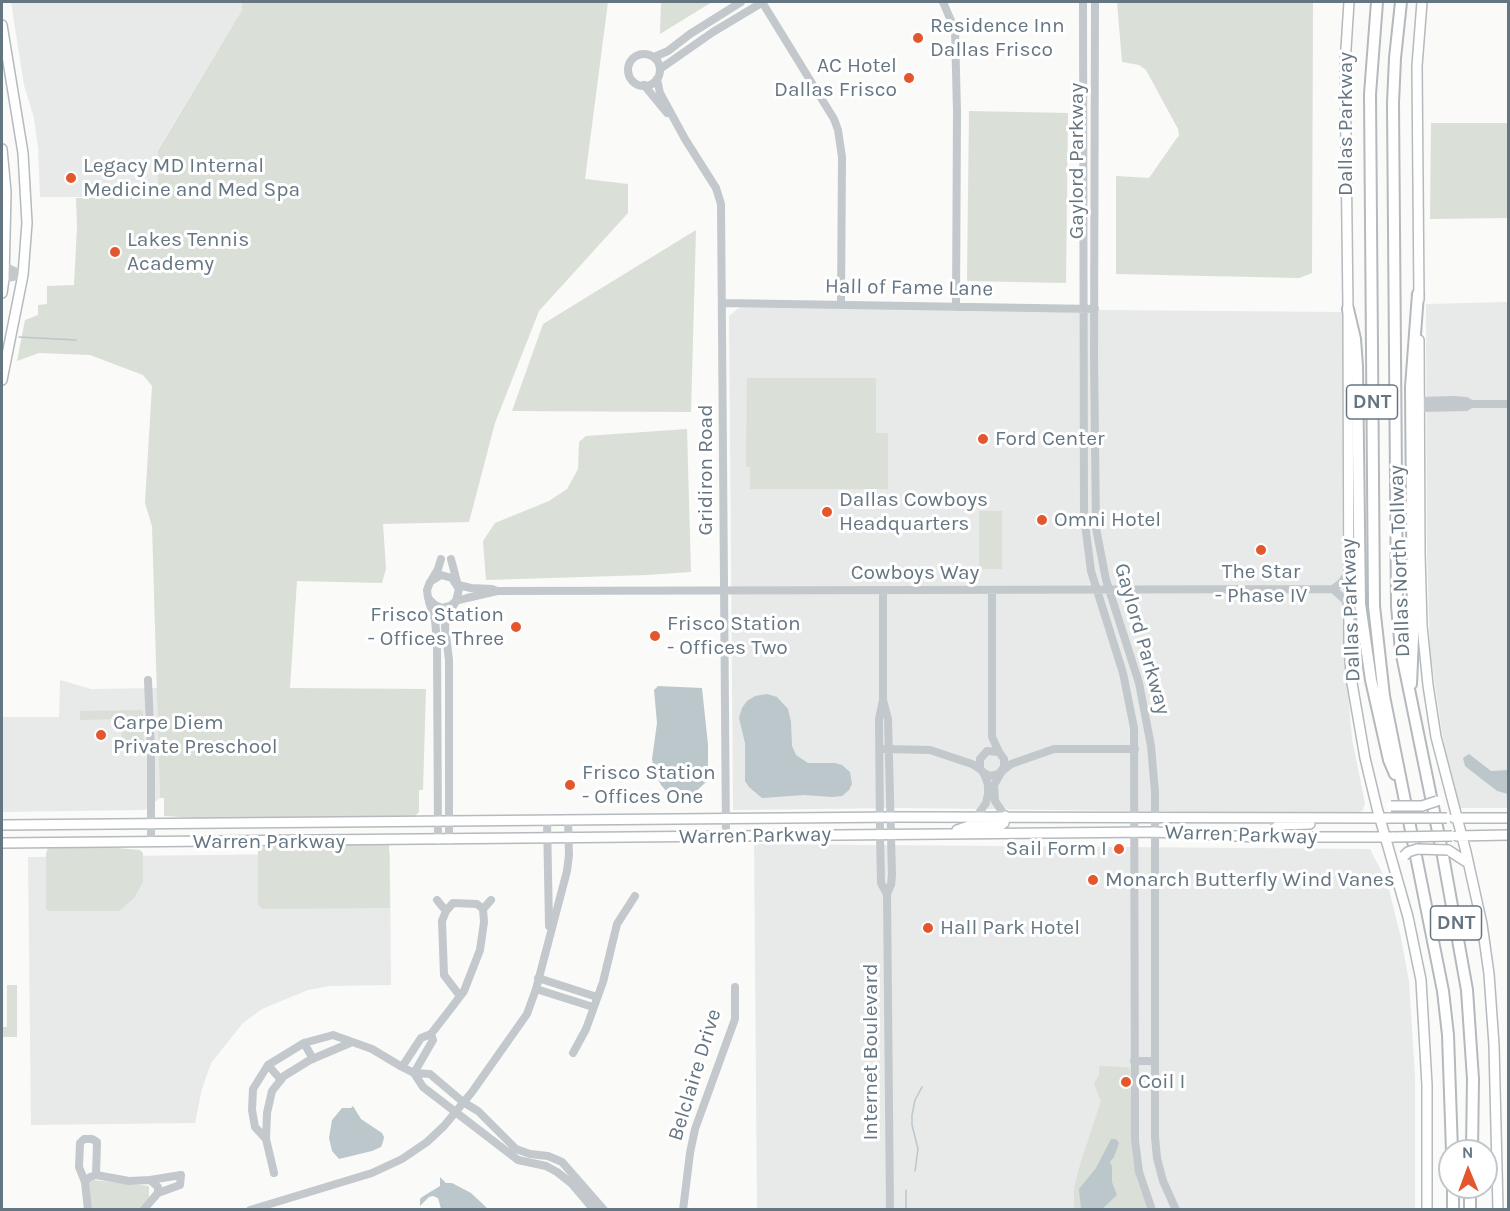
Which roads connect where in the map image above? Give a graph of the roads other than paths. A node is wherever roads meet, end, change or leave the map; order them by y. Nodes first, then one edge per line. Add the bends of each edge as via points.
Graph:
1 (741, 2) edge
2 (762, 2) edge
3 (943, 2) edge
4 (1083, 2) edge
5 (1095, 2) edge
6 (1349, 2) edge
7 (1377, 2) edge
8 (1401, 2) edge
9 (1422, 2) edge
10 (2, 25) edge
11 (654, 57) junction
12 (660, 69) junction
13 (657, 78) junction
14 (1095, 84) junction
15 (644, 85) junction
16 (1083, 85) junction
17 (674, 117) junction
18 (2, 149) edge
19 (3, 266) edge
20 (23, 275) junction
21 (3, 279) edge
22 (2, 292) edge
23 (1418, 294) junction
24 (723, 303) junction
25 (841, 305) junction
26 (956, 307) junction
27 (1083, 309) junction
28 (1095, 309) junction
29 (1348, 309) junction
30 (2, 380) edge
31 (1509, 404) edge
32 (1419, 405) junction
33 (1083, 445) junction
34 (1095, 446) junction
35 (1083, 500) junction
36 (1096, 530) junction
37 (441, 559) dead end
38 (450, 559) dead end
39 (1348, 573) junction
40 (430, 582) junction
41 (458, 584) junction
42 (1109, 590) junction
43 (1333, 590) junction
44 (497, 591) junction
45 (724, 591) junction
46 (883, 591) junction
47 (992, 591) junction
48 (1096, 591) junction
49 (428, 598) junction
50 (456, 601) junction
51 (1347, 606) junction
52 (437, 671) junction
53 (449, 671) junction
54 (1137, 677) junction
55 (148, 680) dead end
56 (1125, 681) junction
57 (1410, 699) junction
58 (883, 700) junction
59 (992, 737) junction
60 (889, 748) junction
61 (880, 749) junction
62 (1135, 749) junction
63 (983, 754) junction
64 (1001, 754) junction
65 (1020, 760) junction
66 (964, 761) junction
67 (982, 771) junction
68 (1002, 771) junction
69 (1448, 786) junction
70 (991, 789) junction
71 (1375, 796) junction
72 (1405, 800) junction
73 (977, 816) junction
74 (1005, 816) junction
75 (886, 817) junction
76 (1135, 817) junction
77 (1154, 817) junction
78 (726, 818) junction
79 (1335, 818) junction
80 (1385, 818) junction
81 (1457, 818) junction
82 (1509, 818) edge
83 (547, 819) junction
84 (568, 819) junction
85 (438, 820) junction
86 (449, 820) junction
87 (253, 821) junction
88 (150, 823) junction
89 (2, 825) edge
90 (1134, 832) junction
91 (1153, 832) junction
92 (949, 833) junction
93 (885, 834) junction
94 (1509, 835) edge
95 (726, 836) junction
96 (1271, 837) junction
97 (1390, 837) junction
98 (1462, 837) junction
99 (548, 838) junction
100 (569, 838) junction
101 (438, 840) junction
102 (449, 840) junction
103 (151, 842) junction
104 (255, 842) junction
105 (2, 843) edge
106 (1468, 863) junction
107 (549, 880) junction
108 (564, 882) junction
109 (1399, 885) junction
110 (635, 896) dead end
111 (437, 900) dead end
112 (490, 900) dead end
113 (483, 909) junction
114 (446, 911) junction
115 (549, 933) junction
116 (538, 978) junction
117 (735, 987) dead end
118 (536, 989) junction
119 (459, 996) junction
120 (597, 997) junction
121 (593, 1007) junction
122 (431, 1034) junction
123 (304, 1043) junction
124 (350, 1043) junction
125 (573, 1053) dead end
126 (313, 1059) junction
127 (1134, 1061) junction
128 (1155, 1061) junction
129 (268, 1065) junction
130 (402, 1067) junction
131 (414, 1073) junction
132 (281, 1080) junction
133 (463, 1102) junction
134 (455, 1112) junction
135 (266, 1139) junction
136 (1452, 1139) edge
137 (1472, 1139) edge
138 (274, 1173) dead end
139 (1426, 1174) junction
140 (96, 1176) junction
141 (150, 1180) junction
142 (85, 1182) junction
143 (158, 1193) junction
144 (88, 1209) edge
145 (143, 1209) edge
146 (249, 1209) edge
147 (594, 1209) edge
148 (604, 1209) edge
149 (683, 1209) edge
150 (890, 1209) edge
151 (1152, 1209) edge
152 (1176, 1209) edge
153 (1427, 1209) edge
154 (1432, 1209) edge
155 (1498, 1209) edge

1 - 11 street
2 - 12 street
2 - 25 street via 838,130 842,157
3 - 26 street via 955,30
4 - 16 street, Gaylord Parkway
5 - 14 street, Gaylord Parkway
6 - 29 main road, Dallas Parkway via 1345,64
7 - 72 highway, Dallas North Tollway / DNT via 1370,94 1374,606 1384,696
8 - 57 highway, Dallas North Tollway / DNT via 1393,103 1396,562 1401,650
9 - 23 main road via 1416,66
10 - 20 main road via 23,153 27,223
11 - 12 street
11 - 15 street via 640,54 630,64 631,78
12 - 13 street
13 - 15 street
13 - 17 street, Gridiron Road via 660,93
14 - 16 street
14 - 28 street, Gaylord Parkway
15 - 17 street, Gridiron Road
16 - 27 street, Gaylord Parkway
17 - 24 street, Gridiron Road via 716,188 721,204
18 - 19 main road via 6,192
19 - 20 street
19 - 21 main road
20 - 21 street
20 - 30 main road
21 - 22 main road
23 - 32 main road
23 - 57 highway via 1411,387
24 - 25 street, Hall of Fame Lane
24 - 45 street, Gridiron Road
25 - 26 street, Hall of Fame Lane
26 - 27 street, Hall of Fame Lane
27 - 28 street, Hall of Fame Lane
27 - 33 street, Gaylord Parkway
28 - 34 street, Gaylord Parkway
29 - 39 main road, Dallas Parkway
29 - 72 highway via 1357,366 1360,604 1381,727
31 - 32 street
32 - 69 main road via 1422,626 1430,703
33 - 34 street
33 - 35 street, Gaylord Parkway
34 - 36 street, Gaylord Parkway
35 - 36 street via 1088,503 1091,526
35 - 48 street, Gaylord Parkway via 1086,544
36 - 42 street, Gaylord Parkway
37 - 40 street
38 - 41 street
39 - 43 street
39 - 51 main road, Dallas Parkway
40 - 41 street via 444,575
40 - 49 street
41 - 44 street, Cowboys Way
41 - 50 street
42 - 43 street, Cowboys Way
42 - 48 street, Cowboys Way
42 - 54 street, Gaylord Parkway
43 - 51 street
44 - 45 street, Cowboys Way
44 - 50 street, Cowboys Way
45 - 46 street, Cowboys Way
45 - 78 street, Gridiron Road
46 - 47 street, Cowboys Way
46 - 58 street
47 - 48 street, Cowboys Way
47 - 59 street
48 - 56 street, Gaylord Parkway
49 - 50 street via 442,608
49 - 52 street via 437,630
50 - 53 street via 445,627
51 - 71 main road, Dallas Parkway via 1352,683
52 - 53 street
52 - 85 street
53 - 86 street
54 - 56 street
54 - 77 street, Gaylord Parkway via 1151,746
55 - 88 street
56 - 62 street, Gaylord Parkway
57 - 137 highway, Dallas North Tollway / DNT via 1467,990
58 - 60 street
58 - 61 street
59 - 63 street
59 - 64 street
60 - 61 street
60 - 66 street via 930,750
60 - 75 street
61 - 75 street
62 - 65 street via 1054,749
62 - 76 street, Gaylord Parkway
63 - 64 street via 992,750
63 - 66 street
63 - 67 street via 979,761
64 - 65 street
64 - 68 street via 1005,761
65 - 68 street
66 - 67 street
67 - 68 street via 992,776
67 - 70 street
68 - 70 street
69 - 71 main road, bridge via 1437,801 1422,806 1390,806
69 - 81 main road
70 - 73 street
70 - 74 street
71 - 80 main road, Dallas Parkway
72 - 136 highway, Dallas North Tollway / DNT via 1443,991
73 - 74 main road, Warren Parkway
73 - 75 main road, Warren Parkway
74 - 76 main road, Warren Parkway
74 - 92 main road via 1000,826 969,826
75 - 78 main road, Warren Parkway
75 - 93 street, Internet Boulevard
76 - 77 main road, Warren Parkway
76 - 90 street, Gaylord Parkway
77 - 79 main road, Warren Parkway
77 - 91 street, Gaylord Parkway
78 - 84 main road, Warren Parkway
78 - 95 street, Gridiron Road
79 - 80 main road, Warren Parkway
79 - 96 main road via 1316,824 1279,825
80 - 81 main road, Warren Parkway, bridge
80 - 97 main road, Dallas Parkway
81 - 82 main road, Warren Parkway
81 - 98 main road
83 - 84 main road, Warren Parkway
83 - 86 main road, Warren Parkway
83 - 99 street
84 - 100 street
85 - 86 main road, Warren Parkway
85 - 87 main road, Warren Parkway
85 - 101 street
86 - 102 street
87 - 88 main road, Warren Parkway
87 - 104 main road
88 - 89 main road, Warren Parkway
88 - 103 street
90 - 91 main road, Warren Parkway
90 - 92 main road, Warren Parkway
90 - 127 street, Gaylord Parkway
91 - 96 main road, Warren Parkway
91 - 128 street, Gaylord Parkway
92 - 93 main road, Warren Parkway
93 - 95 main road, Warren Parkway
93 - 150 street, Internet Boulevard via 891,885 887,894
94 - 98 main road, Warren Parkway
95 - 100 main road, Warren Parkway
96 - 97 main road, Warren Parkway
97 - 98 main road, Warren Parkway, bridge
97 - 109 main road, Dallas Parkway
98 - 106 main road
99 - 100 main road, Warren Parkway
99 - 102 main road, Warren Parkway
99 - 107 street
100 - 108 street
101 - 102 main road, Warren Parkway
101 - 104 main road, Warren Parkway
103 - 104 main road, Warren Parkway
103 - 105 main road, Warren Parkway
106 - 109 main road, bridge via 1448,850 1417,849 1404,856
106 - 155 main road via 1489,974
107 - 108 street
107 - 115 street
108 - 115 street
109 - 139 main road, Dallas Parkway via 1422,991
110 - 120 street via 617,924
111 - 114 street
112 - 113 street
113 - 114 street via 477,904 453,903
113 - 119 street via 480,950
114 - 119 street via 442,921 444,975
115 - 116 street
116 - 118 street
116 - 120 street
117 - 149 street, Belclaire Drive via 735,1019 695,1129
118 - 121 street
118 - 133 street via 527,1014
119 - 122 street
120 - 121 street
121 - 125 street
122 - 130 street via 421,1038
122 - 131 street via 433,1040
123 - 124 street via 333,1035
123 - 126 street
123 - 129 street
124 - 126 street
124 - 130 street via 372,1049
126 - 132 street
127 - 128 street
127 - 151 street, Gaylord Parkway via 1136,1151
128 - 152 street, Gaylord Parkway via 1157,1158 1166,1192
129 - 132 street
129 - 135 street via 253,1089 252,1110 255,1127
130 - 131 street
131 - 133 street via 430,1074
131 - 134 street via 423,1086
132 - 135 street via 272,1091
133 - 134 street
133 - 148 street via 492,1123 516,1149 561,1162
134 - 146 street via 427,1142 402,1159 372,1173
134 - 147 street via 518,1160 557,1172
135 - 138 street
139 - 153 main road, Dallas Parkway
139 - 154 main road
140 - 141 street
140 - 142 street
140 - 142 street via 97,1142 84,1139 80,1143 79,1167
141 - 143 street via 158,1187
141 - 143 street via 180,1175 180,1185
142 - 144 street
143 - 145 street

